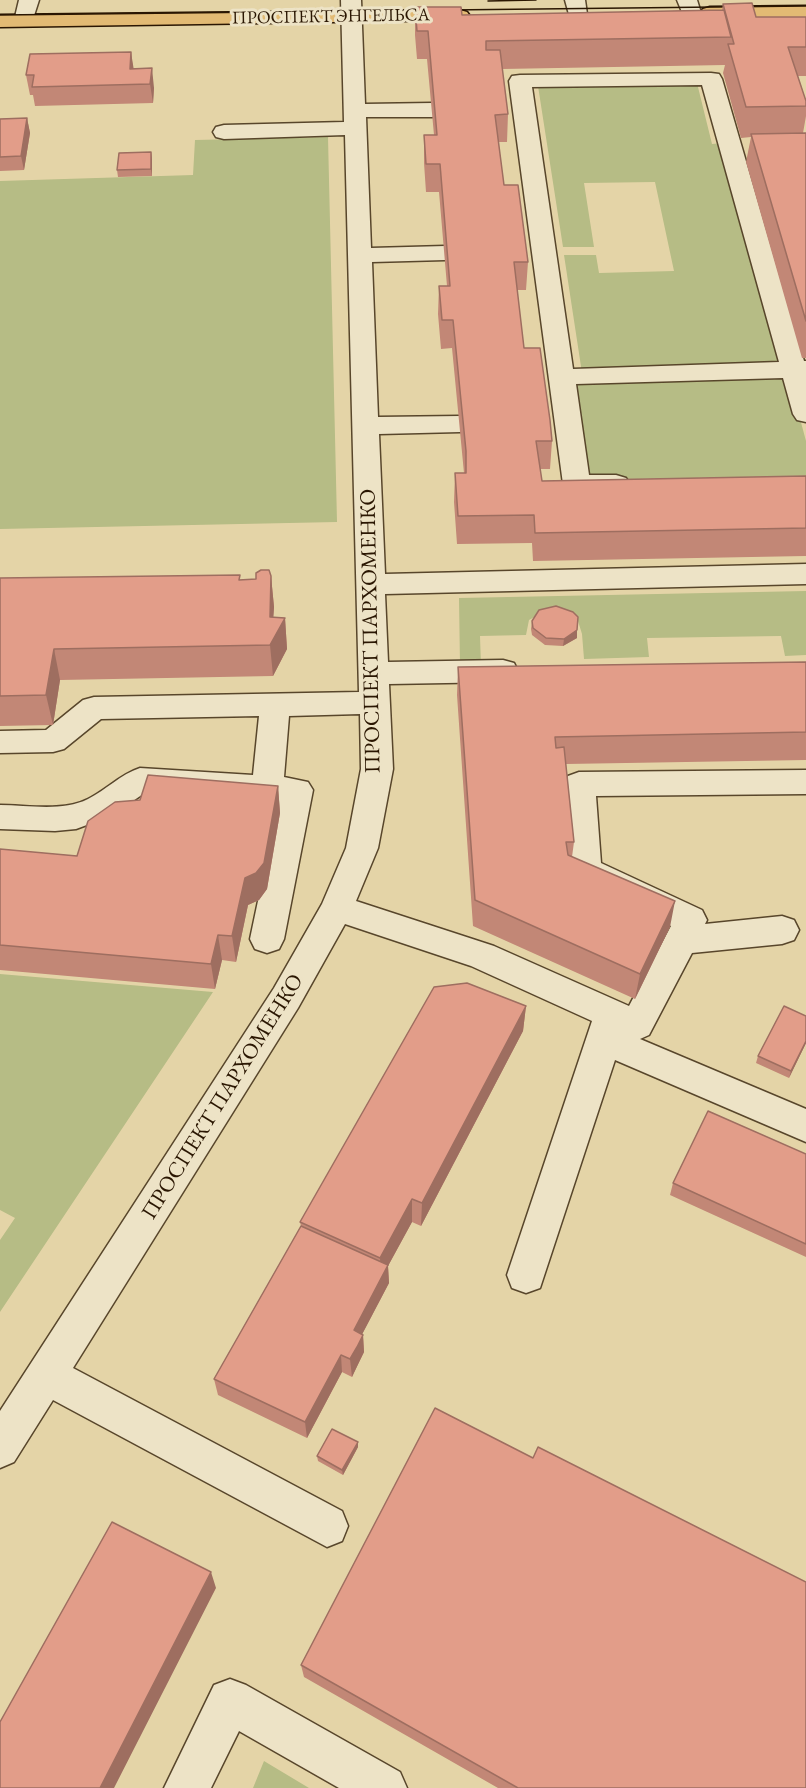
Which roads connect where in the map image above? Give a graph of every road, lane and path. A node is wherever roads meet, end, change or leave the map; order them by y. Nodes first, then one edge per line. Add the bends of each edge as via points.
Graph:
1 (10, 0) edge
2 (29, 0) edge
3 (41, 0) edge
4 (576, 7) edge
5 (689, 7) edge
6 (352, 9) edge
7 (806, 12) edge
8 (668, 13) edge
9 (600, 14) edge
10 (478, 15) edge
11 (555, 15) edge
12 (0, 21) edge
13 (24, 21) junction
14 (432, 110) edge
15 (355, 119) junction
16 (224, 132) dead end
17 (445, 254) edge
18 (360, 255) junction
19 (800, 369) edge
20 (562, 377) junction
21 (806, 414) edge
22 (460, 424) edge
23 (366, 426) junction
24 (642, 483) edge
25 (806, 574) edge
26 (371, 585) junction
27 (533, 670) edge
28 (373, 688) junction
29 (275, 705) junction
30 (0, 742) edge
31 (806, 782) edge
32 (267, 789) junction
33 (0, 817) edge
34 (337, 908) junction
35 (782, 930) dead end
36 (682, 940) junction
37 (316, 945) junction
38 (608, 1026) junction
39 (806, 1126) edge
40 (526, 1275) dead end
41 (46, 1375) junction
42 (0, 1448) edge
43 (327, 1526) dead end
44 (188, 1788) edge
45 (384, 1788) edge

1 - 2 main road
2 - 3 main road
2 - 13 street
4 - 9 main road
4 - 11 main road
5 - 7 main road
5 - 8 main road
6 - 10 main road, ПРОСПЕКТ ЭНГЕЛЬСА
6 - 13 main road, ПРОСПЕКТ ЭНГЕЛЬСА
6 - 15 street, ПРОСПЕКТ ПАРХОМЕНКО
12 - 13 main road, ПРОСПЕКТ ЭНГЕЛЬСА
14 - 15 street
15 - 16 street
15 - 18 street, ПРОСПЕКТ ПАРХОМЕНКО
17 - 18 street
18 - 23 street, ПРОСПЕКТ ПАРХОМЕНКО
19 - 20 street
19 - 20 street via 741,150 711,79 520,81 513,109
19 - 21 street
20 - 24 street via 556,424 577,484
22 - 23 street
23 - 26 street, ПРОСПЕКТ ПАРХОМЕНКО
25 - 26 street
26 - 28 street, ПРОСПЕКТ ПАРХОМЕНКО
27 - 28 street
28 - 29 street
28 - 34 street, ПРОСПЕКТ ПАРХОМЕНКО via 377,769 362,848
29 - 30 street via 94,708 53,741
29 - 32 street
31 - 36 street via 579,784 585,870 690,920
32 - 33 street via 140,780 84,815
32 - 37 street via 297,790 254,938
34 - 37 street, ПРОСПЕКТ ПАРХОМЕНКО
34 - 38 street via 482,956
35 - 36 street
36 - 38 street via 637,1025
37 - 41 street, ПРОСПЕКТ ПАРХОМЕНКО via 280,1008
38 - 39 street
38 - 40 street
41 - 42 street, ПРОСПЕКТ ПАРХОМЕНКО
41 - 43 street
44 - 45 street via 230,1701

